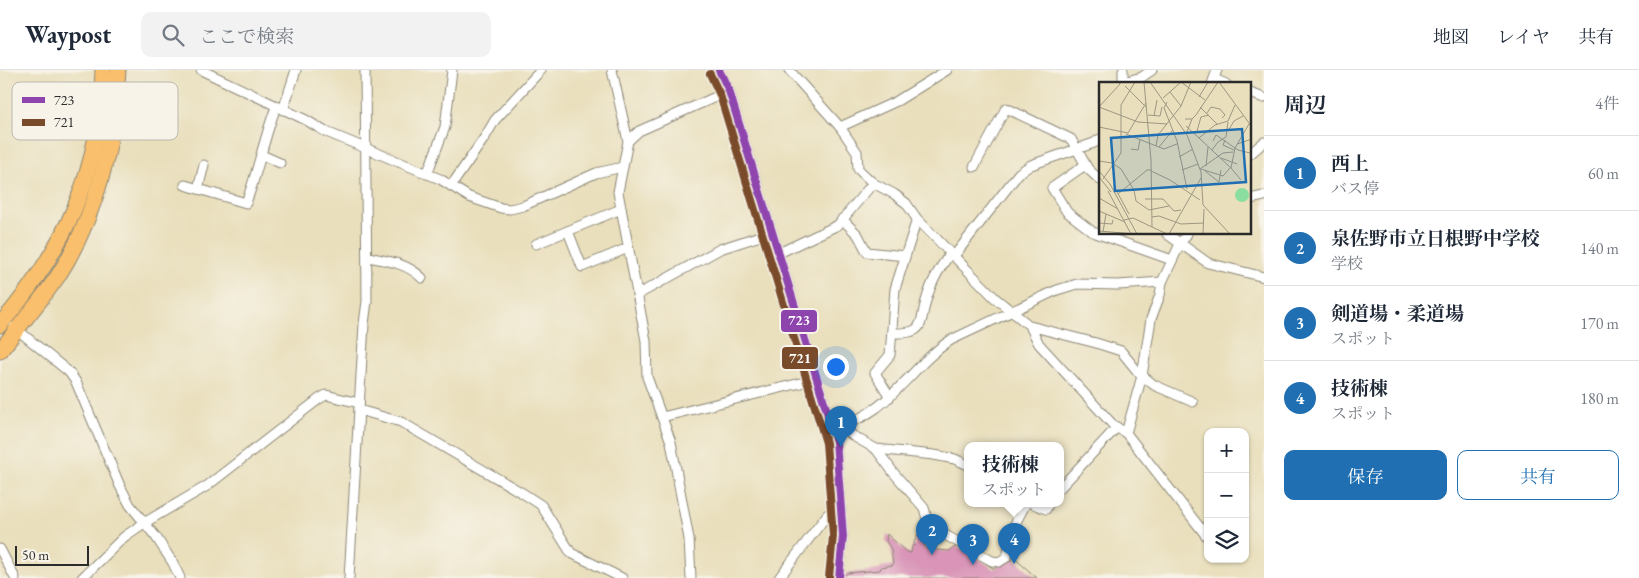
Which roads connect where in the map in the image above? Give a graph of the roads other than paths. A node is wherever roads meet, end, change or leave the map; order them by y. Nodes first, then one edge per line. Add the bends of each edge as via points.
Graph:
1 (201, 70) edge
2 (296, 70) edge
3 (365, 70) edge
4 (452, 70) edge
5 (541, 70) edge
6 (612, 70) edge
7 (789, 70) edge
8 (947, 70) edge
9 (1152, 70) edge
10 (1217, 70) edge
11 (723, 72) edge
12 (1126, 82) edge
13 (1213, 82) edge
14 (729, 91) junction
15 (1252, 94) edge
16 (1264, 98) edge
17 (280, 108) junction
18 (840, 127) junction
19 (1099, 139) edge
20 (95, 140) edge
21 (110, 140) edge
22 (628, 141) junction
23 (1264, 142) edge
24 (1076, 148) junction
25 (366, 149) junction
26 (1252, 152) edge
27 (262, 155) junction
28 (280, 163) dead end
29 (204, 165) dead end
30 (1085, 165) junction
31 (974, 166) dead end
32 (623, 167) junction
33 (427, 174) junction
34 (1099, 179) edge
35 (873, 183) junction
36 (185, 185) dead end
37 (451, 186) junction
38 (198, 189) junction
39 (621, 209) junction
40 (917, 219) junction
41 (842, 220) junction
42 (568, 231) junction
43 (772, 232) junction
44 (1099, 234) edge
45 (1101, 235) edge
46 (1168, 235) edge
47 (1186, 235) edge
48 (536, 244) dead end
49 (1180, 244) junction
50 (628, 248) junction
51 (779, 253) junction
52 (953, 254) junction
53 (905, 256) junction
54 (368, 257) junction
55 (1172, 260) junction
56 (1264, 277) edge
57 (422, 278) dead end
58 (1162, 282) junction
59 (637, 295) junction
60 (1014, 312) junction
61 (5, 322) edge
62 (1030, 326) junction
63 (892, 333) junction
64 (0, 351) edge
65 (1142, 376) junction
66 (818, 379) junction
67 (890, 397) junction
68 (1192, 402) dead end
69 (359, 407) junction
70 (662, 418) junction
71 (837, 427) junction
72 (1117, 427) junction
73 (1126, 433) junction
74 (876, 449) junction
75 (964, 463) edge
76 (1064, 484) edge
77 (840, 504) junction
78 (1024, 507) edge
79 (144, 523) junction
80 (1204, 533) edge
81 (0, 549) edge
82 (0, 560) edge
83 (13, 574) edge
84 (82, 578) edge
85 (180, 578) edge
86 (349, 578) edge
87 (622, 578) edge
88 (691, 578) edge
89 (779, 578) edge
90 (838, 578) edge

1 - 17 street
2 - 17 street
3 - 25 street
4 - 33 street via 445,126
5 - 37 street via 495,120
6 - 22 street
7 - 18 street
8 - 18 street via 897,101
9 - 12 street
10 - 13 street
11 - 14 street
14 - 22 street via 639,131
14 - 43 street
15 - 16 street
17 - 25 street
17 - 27 street via 270,125
18 - 35 street via 857,152 858,169
19 - 24 street
20 - 61 main road via 85,184 73,215 49,258
21 - 61 main road via 88,218 75,246 57,276
22 - 32 street
23 - 26 street
24 - 30 street
24 - 31 street via 1071,139 1006,108
24 - 52 street via 1031,165 1019,173
25 - 33 street
25 - 54 street
27 - 28 street
27 - 38 street via 246,203
29 - 38 street
30 - 34 street
30 - 44 street via 1052,188 1067,212
32 - 37 street via 596,173 510,209 483,202
32 - 39 street via 618,192
33 - 37 street
35 - 40 street via 906,203
35 - 41 street
36 - 38 street
39 - 42 street
39 - 50 street
40 - 52 street
40 - 53 street
41 - 51 street via 838,225
41 - 53 street via 858,235 867,252
42 - 48 street
42 - 50 street via 582,268
43 - 51 street
43 - 59 street via 720,249
45 - 55 street
46 - 49 street
47 - 49 street
49 - 55 street
49 - 56 street via 1208,263
50 - 59 street
51 - 66 street
52 - 60 street
52 - 63 street via 933,284 921,325 908,333
53 - 63 street via 894,289
54 - 57 street via 412,269
54 - 69 street via 368,301
55 - 58 street
58 - 60 street via 1078,284 1057,290
58 - 65 street via 1151,319
59 - 70 street via 646,341 647,377
60 - 62 street
60 - 67 street via 938,348
61 - 64 main road
61 - 79 street via 69,372 76,382 120,486
62 - 65 street via 1121,351
62 - 72 street via 1039,344
63 - 67 street via 890,355 875,373
65 - 68 street
65 - 73 street
66 - 70 street
66 - 71 street
67 - 71 street via 883,404
69 - 79 street via 326,396 319,399 207,486
69 - 86 street
69 - 87 street via 401,422 524,494 540,505 571,553
70 - 88 street via 675,460 689,539
71 - 74 street
71 - 77 street
72 - 73 street
72 - 76 street
73 - 80 street
74 - 75 street via 934,455
74 - 78 street via 924,508 929,526 992,561 999,562 1007,556 1014,526
77 - 89 street via 827,515
77 - 90 street via 843,536
79 - 84 street via 124,537
79 - 85 street
81 - 83 street
82 - 83 street

